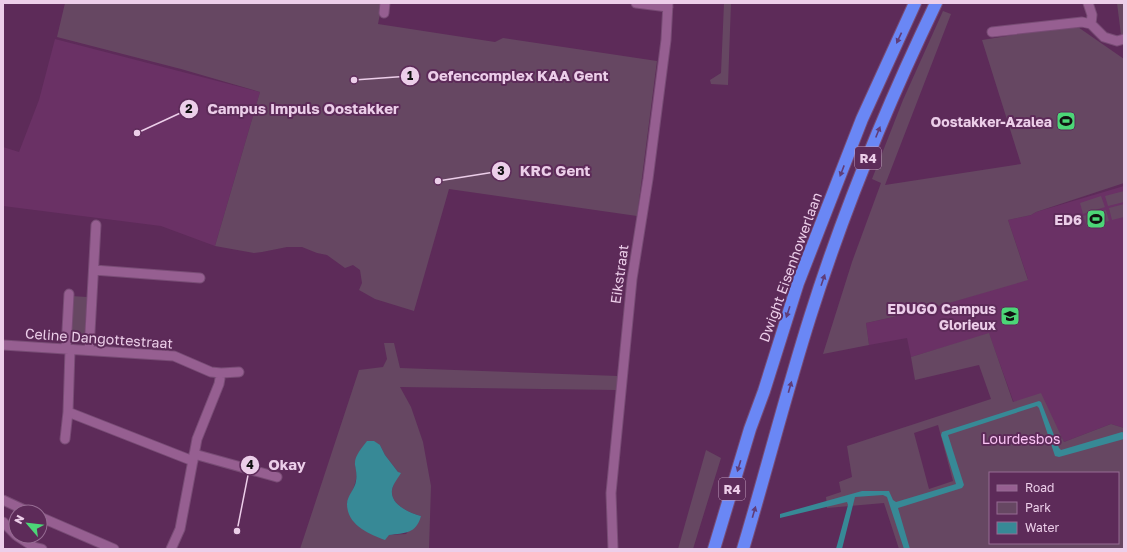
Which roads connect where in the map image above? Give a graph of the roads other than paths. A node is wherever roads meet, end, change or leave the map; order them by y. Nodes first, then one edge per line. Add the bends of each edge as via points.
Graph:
1 (385, 3) edge
2 (636, 3) edge
3 (915, 3) edge
4 (936, 3) edge
5 (1088, 3) edge
6 (668, 5) edge
7 (384, 13) dead end
8 (1091, 24) junction
9 (992, 32) dead end
10 (1124, 39) edge
11 (96, 225) dead end
12 (94, 270) junction
13 (200, 278) dead end
14 (69, 294) dead end
15 (3, 345) edge
16 (68, 350) junction
17 (88, 350) junction
18 (221, 372) junction
19 (240, 372) dead end
20 (68, 412) junction
21 (65, 439) dead end
22 (193, 458) junction
23 (277, 476) dead end
24 (48, 521) edge
25 (109, 548) edge
26 (171, 549) edge
27 (613, 549) edge
28 (714, 549) edge
29 (743, 549) edge

1 - 7 street
2 - 6 street
3 -> 28 highway, Dwight Eisenhowerlaan / R4 via 862,119 798,283
29 -> 4 highway, R4 via 810,317 835,244 884,117
5 - 8 street via 1092,15
6 - 27 street, Eikstraat via 666,40 648,179 631,287 611,493
8 - 9 street via 1075,22
8 - 10 street via 1104,37 1117,41
11 - 12 street
12 - 13 street
12 - 17 street
14 - 16 street
15 - 16 street, Celine Dangottestraat
16 - 17 street, Celine Dangottestraat
16 - 20 street
17 - 18 street, Celine Dangottestraat via 174,356 211,372
18 - 19 street, Celine Dangottestraat
18 - 22 street
20 - 21 street
20 - 22 street
22 - 23 street
22 - 26 street via 180,529
24 - 25 street

